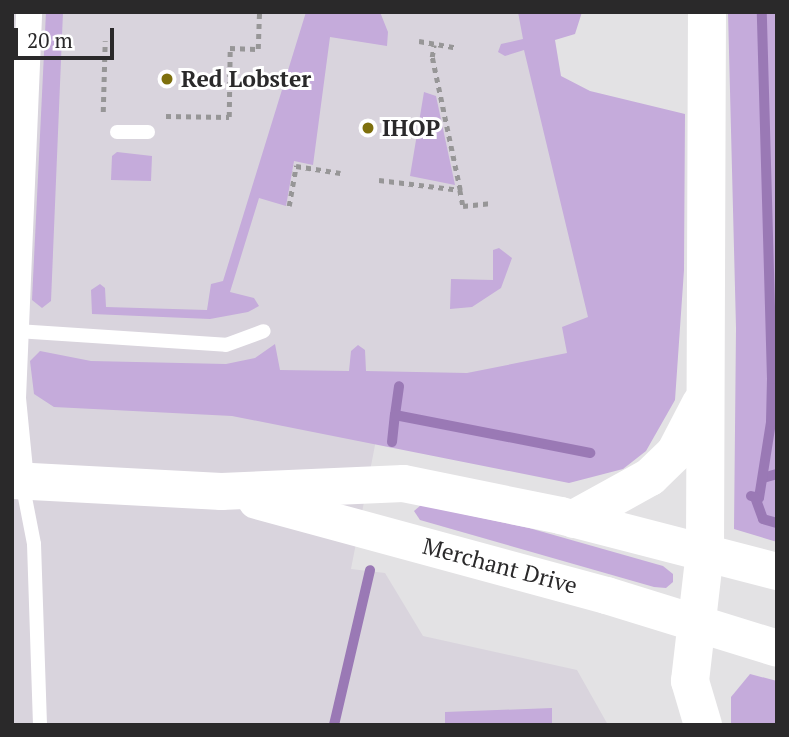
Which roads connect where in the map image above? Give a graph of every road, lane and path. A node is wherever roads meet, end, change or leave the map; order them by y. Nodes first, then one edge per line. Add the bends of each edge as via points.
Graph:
1 (29, 12) edge
2 (259, 12) edge
3 (707, 12) edge
4 (105, 41) dead end
5 (419, 41) dead end
6 (434, 45) junction
7 (454, 47) dead end
8 (103, 112) dead end
9 (158, 116) dead end
10 (117, 132) dead end
11 (148, 132) dead end
12 (340, 173) dead end
13 (379, 180) dead end
14 (460, 190) junction
15 (492, 203) dead end
16 (289, 206) dead end
17 (17, 331) junction
18 (264, 331) dead end
19 (705, 394) junction
20 (17, 480) edge
21 (221, 491) junction
22 (575, 519) junction
23 (705, 552) junction
24 (777, 571) edge
25 (700, 624) junction
26 (777, 648) edge
27 (40, 725) edge
28 (703, 725) edge

1 - 17 street
2 - 9 path via 258,49 230,47 229,117
3 - 19 highway
4 - 8 path
5 - 6 path
6 - 7 path
6 - 14 path via 432,57
10 - 11 lane
12 - 16 path via 296,166
13 - 14 path
14 - 15 path via 463,206
17 - 18 lane via 226,345
17 - 20 street via 13,398
19 - 22 highway via 675,453 650,477
19 - 23 highway
20 - 21 main road, Merchant Drive
20 - 27 lane via 34,544
21 - 22 main road, Merchant Drive via 403,482
21 - 25 main road, Merchant Drive
22 - 23 main road, Merchant Drive
23 - 24 main road, Merchant Drive
23 - 25 highway
25 - 26 main road, Merchant Drive
25 - 28 highway via 690,681

